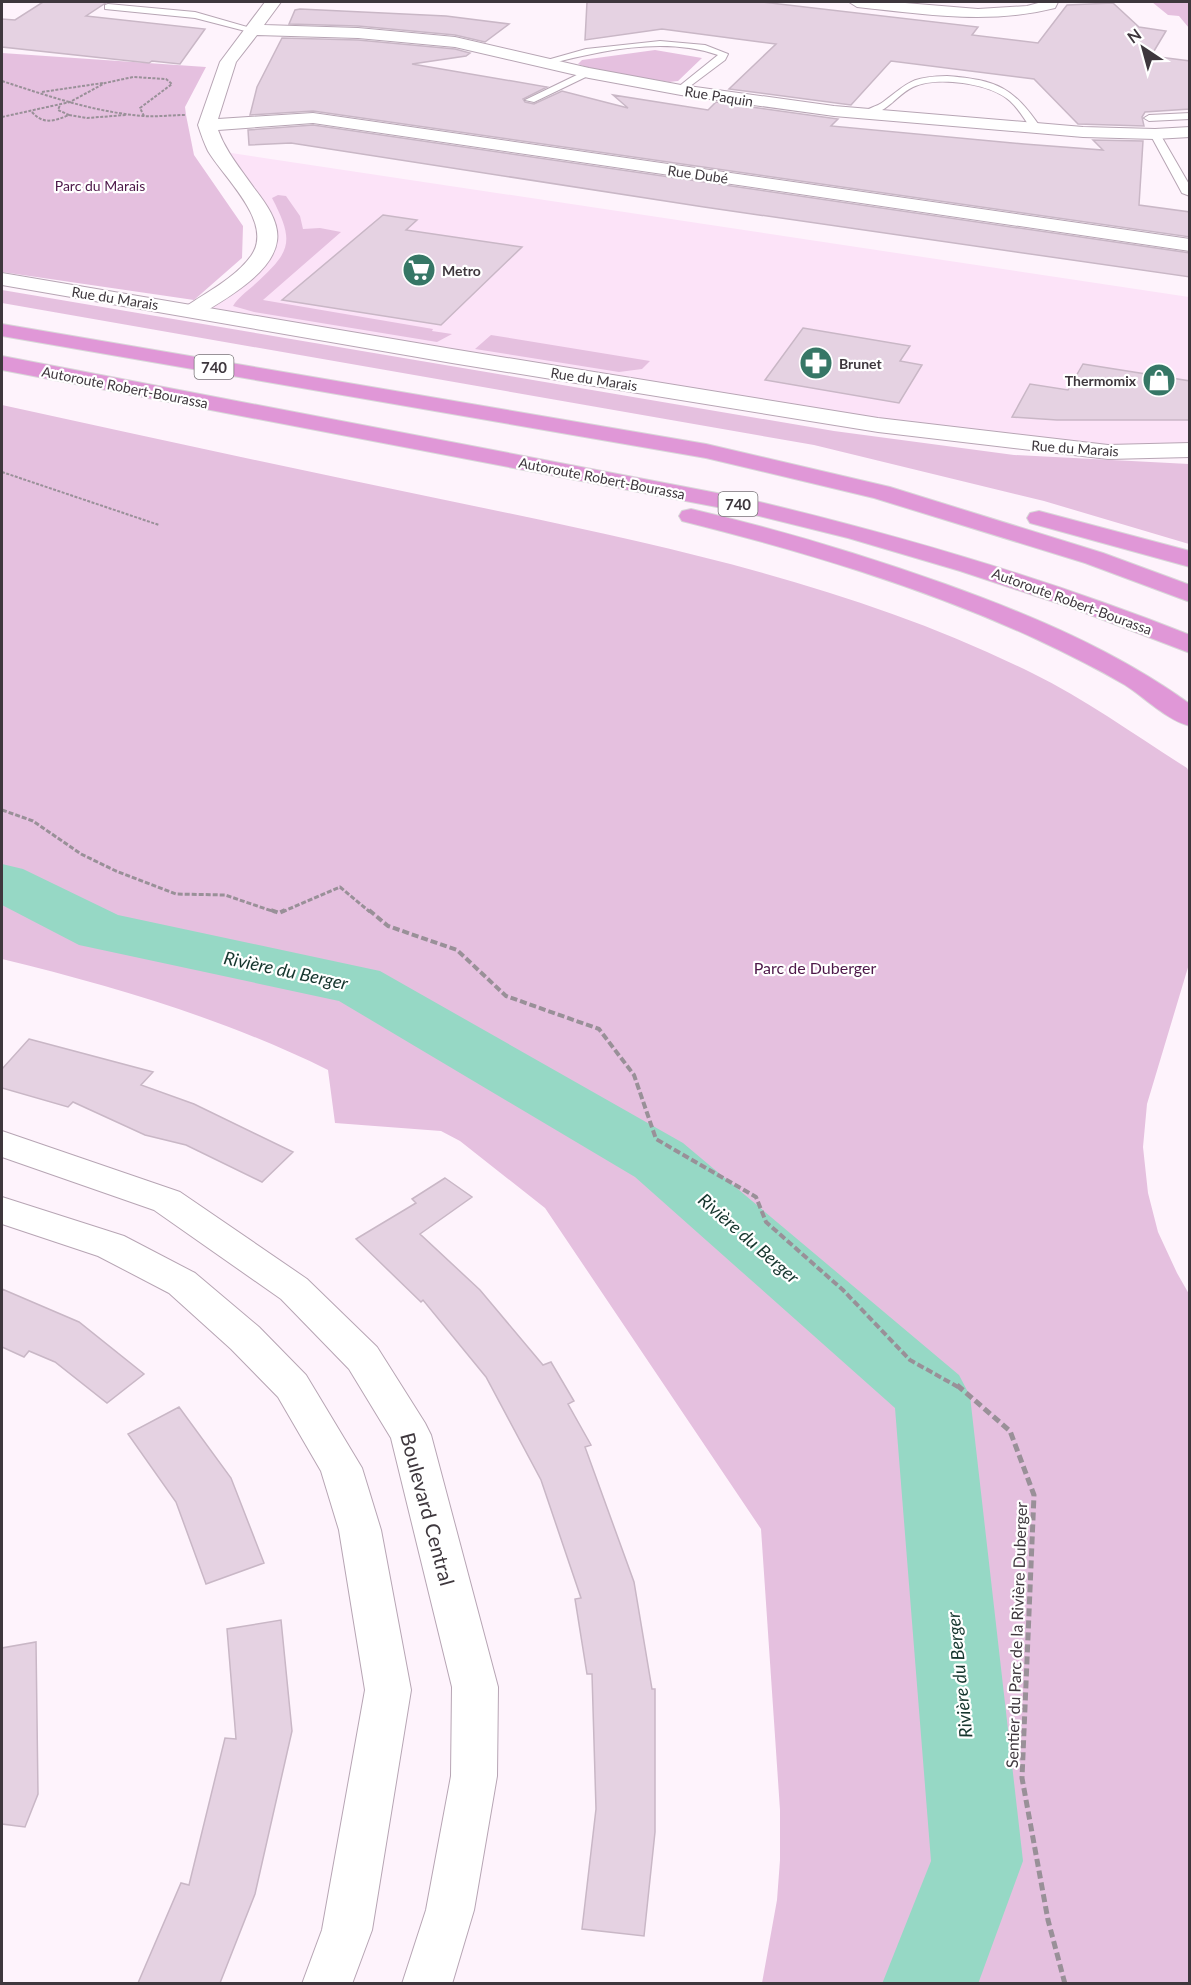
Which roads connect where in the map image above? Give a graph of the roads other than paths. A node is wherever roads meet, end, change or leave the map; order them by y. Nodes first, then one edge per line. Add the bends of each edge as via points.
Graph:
1 (273, 2) edge
2 (857, 2) edge
3 (1050, 2) edge
4 (108, 7) dead end
5 (198, 11) junction
6 (180, 24) dead end
7 (253, 30) junction
8 (545, 62) junction
9 (590, 72) junction
10 (681, 90) junction
11 (530, 100) dead end
12 (867, 113) junction
13 (208, 120) junction
14 (1187, 122) edge
15 (1152, 126) junction
16 (1036, 128) junction
17 (1188, 194) edge
18 (1190, 245) edge
19 (2, 279) edge
20 (192, 311) junction
21 (2, 330) edge
22 (2, 363) edge
23 (272, 415) junction
24 (1190, 450) edge
25 (706, 452) junction
26 (1190, 559) edge
27 (1190, 594) edge
28 (1190, 645) edge
29 (1190, 718) edge
30 (2, 1144) edge
31 (2, 1210) edge
32 (327, 1983) edge
33 (428, 1983) edge

1 - 7 street
2 - 3 street via 964,13 1035,10
4 - 5 lane
5 - 6 lane
5 - 7 lane
7 - 8 street, Rue Paquin via 406,36 456,42
7 - 13 street via 228,62
8 - 9 street, Rue Paquin
8 - 10 lane via 652,44 704,47 723,54
9 - 10 street, Rue Paquin
9 - 11 lane
10 - 12 street, Rue Paquin
12 - 16 street, Rue Paquin
12 - 16 lane via 884,106 910,85 939,79 969,82 1012,97
13 - 18 street, Rue Dubé via 314,118
13 - 20 street via 218,151 253,200 266,226 268,242 251,268
14 - 15 street, Rue Paquin
15 - 16 street, Rue Paquin via 1103,133
15 - 17 lane
19 - 20 street, Rue du Marais
20 - 24 street, Rue du Marais via 958,436 1108,452
21 - 25 highway, 740
22 - 23 highway, Autoroute Robert-Bourassa / 740
23 - 28 highway, Autoroute Robert-Bourassa / 740 via 743,505 851,530 1020,582
23 - 29 highway via 446,462 709,520 889,572 986,608 1108,663 1156,691
25 - 26 highway via 805,459
25 - 27 highway, 740 via 915,502 1094,558
30 - 33 street, Boulevard Central via 167,1201 294,1289 363,1358 411,1435 475,1687 474,1776 450,1910
31 - 32 street via 111,1246 182,1283 292,1386 341,1468 360,1530 388,1690 347,1930

